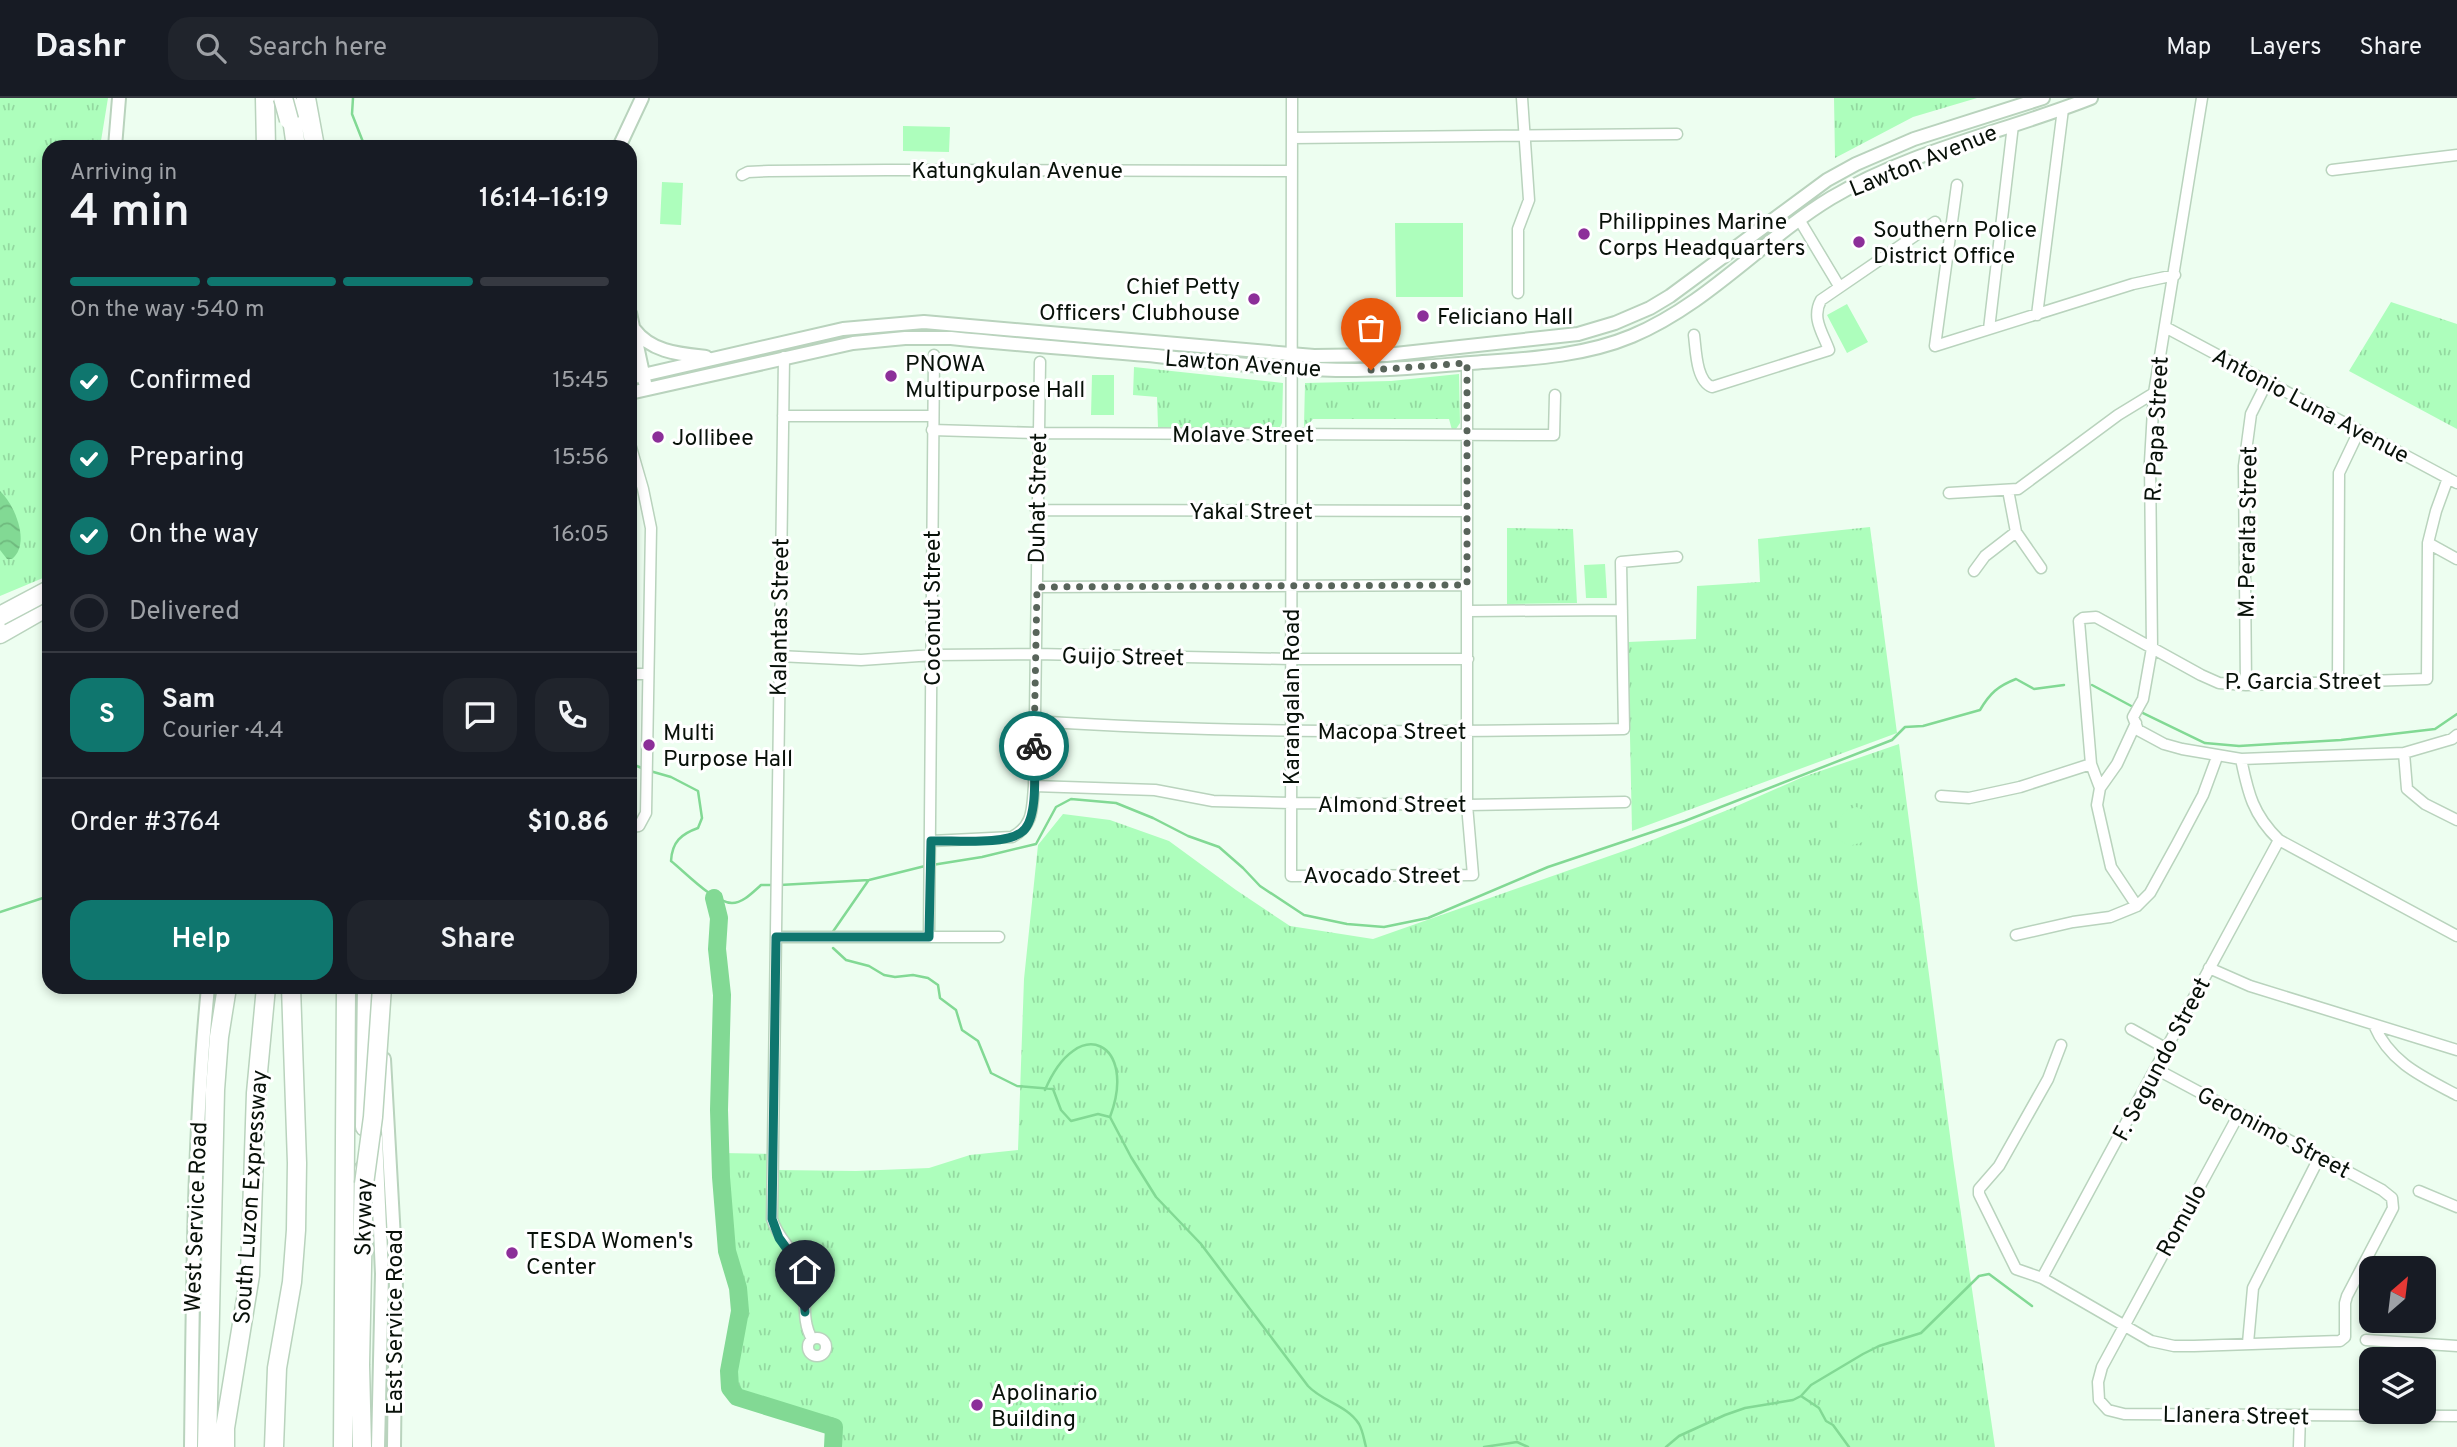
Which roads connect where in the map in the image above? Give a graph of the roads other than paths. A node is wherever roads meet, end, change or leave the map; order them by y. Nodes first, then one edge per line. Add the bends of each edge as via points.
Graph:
1 (119, 98) edge
2 (265, 98) edge
3 (286, 98) edge
4 (306, 98) edge
5 (642, 98) edge
6 (1292, 98) edge
7 (1522, 98) edge
8 (2043, 98) edge
9 (2091, 98) edge
10 (2202, 98) edge
11 (2063, 109) junction
12 (2013, 125) junction
13 (1677, 134) dead end
14 (1525, 136) junction
15 (1292, 138) junction
16 (116, 140) edge
17 (266, 140) edge
18 (292, 140) edge
19 (314, 140) edge
20 (622, 140) edge
21 (2457, 155) edge
22 (2332, 170) dead end
23 (1292, 171) junction
24 (742, 175) dead end
25 (1957, 185) dead end
26 (1800, 221) junction
27 (1935, 222) dead end
28 (2175, 275) junction
29 (1839, 286) junction
30 (1518, 293) dead end
31 (2037, 315) junction
32 (2165, 327) junction
33 (1989, 329) junction
34 (637, 333) edge
35 (1694, 335) dead end
36 (1290, 354) junction
37 (934, 355) dead end
38 (785, 357) junction
39 (718, 358) junction
40 (1040, 362) dead end
41 (1467, 363) junction
42 (1291, 368) junction
43 (637, 377) edge
44 (2267, 382) junction
45 (646, 390) junction
46 (637, 392) edge
47 (2154, 393) junction
48 (1555, 395) dead end
49 (783, 416) junction
50 (932, 416) junction
51 (932, 430) junction
52 (2359, 431) junction
53 (1038, 433) junction
54 (1290, 434) junction
55 (1466, 436) junction
56 (637, 468) edge
57 (2452, 480) edge
58 (2008, 490) junction
59 (1949, 493) dead end
60 (1036, 510) junction
61 (1291, 511) junction
62 (1467, 511) junction
63 (2016, 532) junction
64 (2428, 543) junction
65 (1677, 557) dead end
66 (2457, 559) edge
67 (2041, 568) dead end
68 (1974, 571) dead end
69 (1467, 585) junction
70 (1291, 586) junction
71 (1037, 587) junction
72 (42, 594) edge
73 (42, 603) edge
74 (42, 610) edge
75 (1622, 610) junction
76 (1468, 611) junction
77 (0, 616) edge
78 (42, 617) edge
79 (0, 626) edge
80 (0, 634) edge
81 (0, 641) edge
82 (2152, 648) junction
83 (1035, 654) junction
84 (933, 655) junction
85 (778, 656) junction
86 (1291, 659) junction
87 (1468, 659) junction
88 (637, 674) edge
89 (648, 674) junction
90 (2338, 683) junction
91 (2246, 685) junction
92 (2134, 720) junction
93 (1034, 721) junction
94 (1291, 732) junction
95 (1468, 732) junction
96 (2457, 735) edge
97 (2404, 753) junction
98 (2217, 757) junction
99 (2241, 759) junction
100 (2091, 764) junction
101 (1034, 786) junction
102 (2100, 788) junction
103 (1941, 796) dead end
104 (1625, 802) dead end
105 (1291, 803) junction
106 (1467, 805) junction
107 (2457, 820) edge
108 (637, 826) edge
109 (2279, 840) junction
110 (931, 841) junction
111 (1291, 876) joint
112 (2137, 906) junction
113 (2016, 935) dead end
114 (2457, 936) edge
115 (776, 937) junction
116 (929, 937) junction
117 (999, 937) dead end
118 (2209, 968) junction
119 (207, 994) edge
120 (226, 994) edge
121 (265, 994) edge
122 (291, 994) edge
123 (345, 994) edge
124 (368, 994) edge
125 (368, 994) edge
126 (382, 994) edge
127 (382, 994) edge
128 (2374, 1025) junction
129 (2131, 1030) dead end
130 (2061, 1045) dead end
131 (2166, 1049) junction
132 (2457, 1050) edge
133 (2156, 1069) junction
134 (2457, 1095) edge
135 (2239, 1114) junction
136 (2320, 1156) junction
137 (384, 1166) junction
138 (364, 1184) junction
139 (2418, 1191) dead end
140 (2457, 1207) edge
141 (2042, 1279) junction
142 (2123, 1326) junction
143 (813, 1339) dead end
144 (2366, 1340) dead end
145 (2248, 1343) junction
146 (2457, 1346) edge
147 (2300, 1415) junction
148 (2457, 1416) edge
149 (191, 1447) edge
150 (207, 1447) edge
151 (225, 1447) edge
152 (274, 1447) edge
153 (343, 1447) edge
154 (362, 1447) edge
155 (378, 1447) edge
156 (394, 1447) edge
157 (2299, 1447) edge

1 - 16 main road
2 - 17 highway
3 - 18 highway, bridge
4 - 19 highway
5 - 20 main road
6 - 15 street, Karangalan Road
7 - 14 street
8 - 36 main road, Lawton Avenue via 1914,139 1856,164 1827,180 1670,296 1615,323 1578,334 1399,353
9 - 11 main road, Lawton Avenue
10 - 28 street, R. Papa Street
11 - 12 main road, Lawton Avenue
11 - 31 street
12 - 26 main road, Lawton Avenue via 1886,170 1830,199
12 - 33 street
13 - 14 street
14 - 15 street
14 - 30 street via 1529,200 1518,229
15 - 23 street, Karangalan Road
21 - 22 street
23 - 24 street, Katungkulan Avenue via 887,170
23 - 36 street, Karangalan Road
25 - 33 street via 1935,346
26 - 29 street
26 - 41 main road, Lawton Avenue via 1702,296 1633,336 1582,351
27 - 29 street
28 - 31 street
28 - 32 street, R. Papa Street
29 - 35 street via 1817,308 1817,322 1829,350 1718,387 1707,386
31 - 33 street
32 - 44 street, Antonio Luna Avenue
32 - 47 street, R. Papa Street
34 - 39 main road via 652,346
36 - 39 main road, Lawton Avenue via 924,322 843,329
36 - 42 street, Karangalan Road
37 - 50 street, Coconut Street
38 - 42 main road, Lawton Avenue via 884,339 951,338
38 - 45 main road, Lawton Avenue
38 - 49 street, Kalantas Street
39 - 43 main road, Lawton Avenue
40 - 53 street, Duhat Street
41 - 42 main road, Lawton Avenue via 1387,370
41 - 55 street
42 - 54 street, Karangalan Road
43 - 45 main road
44 - 52 street, Antonio Luna Avenue
44 - 91 street, M. Peralta Street via 2251,414 2244,466
45 - 46 main road, Lawton Avenue
47 - 58 street via 2018,489
47 - 82 street, R. Papa Street
48 - 55 street, Molave Street via 1554,435
49 - 50 street
49 - 85 street, Kalantas Street
50 - 51 street, Coconut Street
51 - 53 street, Molave Street
51 - 84 street, Coconut Street
52 - 57 street, Antonio Luna Avenue
52 - 90 street via 2339,473
53 - 54 street, Molave Street
53 - 60 street, Duhat Street
54 - 55 street, Molave Street
54 - 61 street, Karangalan Road
55 - 62 street
56 - 89 street via 651,527
57 - 64 street, P. Garcia Street via 2435,511
58 - 59 street
58 - 63 street
60 - 61 street, Yakal Street
60 - 71 street, Duhat Street
61 - 62 street, Yakal Street
61 - 70 street, Karangalan Road
62 - 69 street
63 - 67 street
63 - 68 street via 1984,556
64 - 66 street
64 - 90 street, P. Garcia Street via 2427,679
65 - 75 street via 1621,562
69 - 70 street
69 - 76 street
70 - 71 street
70 - 86 street, Karangalan Road
71 - 83 street, Duhat Street
72 - 77 highway, bridge
73 - 79 highway
74 - 80 highway
75 - 76 street
75 - 95 street, Macopa Street via 1624,730
76 - 87 street
78 - 81 highway
82 - 91 street, P. Garcia Street via 2219,683
82 - 92 street, R. Papa Street via 2143,699
82 - 100 street, P. Garcia Street via 2096,617 2079,621
83 - 84 street, Guijo Street
83 - 86 street, Guijo Street
83 - 93 street, Duhat Street
84 - 85 street, Guijo Street via 861,660
84 - 110 street, Coconut Street
85 - 115 street, Kalantas Street
86 - 87 street, Guijo Street
86 - 94 street, Karangalan Road
87 - 95 street
88 - 89 street
89 - 108 street via 647,783 644,820
90 - 91 street, P. Garcia Street
92 - 98 street via 2138,730 2164,744
92 - 102 street, R. Papa Street via 2117,764
93 - 94 street, Macopa Street
93 - 101 street, Duhat Street
94 - 95 street, Macopa Street
94 - 105 street, Karangalan Road
95 - 106 street
96 - 97 street
97 - 99 street
97 - 107 street via 2407,789
98 - 99 street
98 - 112 street via 2177,844 2150,893
99 - 109 street via 2251,804
100 - 102 street, P. Garcia Street
100 - 103 street via 1969,798
101 - 105 street, Almond Street via 1155,790 1213,801
101 - 110 street, Duhat Street via 1030,818 1023,832 1012,837
102 - 112 street, P. Garcia Street via 2097,806 2110,867
104 - 106 street, Almond Street
105 - 106 street, Almond Street
105 - 111 street, Karangalan Road
106 - 111 street, Avocado Street via 1473,875
109 - 114 street
109 - 118 street, F. Segundo Street
110 - 116 street, Coconut Street
112 - 113 street via 2110,917
115 - 116 street
115 - 143 street via 772,1219 779,1238 802,1270 806,1327
116 - 117 street
118 - 128 street via 2250,986
118 - 131 street, F. Segundo Street
119 - 149 main road, West Service Road via 199,1080
120 - 150 highway, South Luzon Expressway via 215,1090
121 - 151 highway, South Luzon Expressway via 256,1093 250,1275
122 - 152 highway, South Luzon Expressway via 296,1230 277,1368
123 - 153 highway, Skyway
124 - 137 main road, East Service Road via 372,1093
125 - 138 highway, Skyway, bridge
126 - 137 main road, East Service Road
127 - 138 highway, bridge
128 - 132 street
128 - 134 street via 2402,1064
129 - 131 street
130 - 141 street via 2048,1079 1979,1194 2012,1264
131 - 133 street, F. Segundo Street
133 - 135 street, Geronimo Street
133 - 141 street, F. Segundo Street
135 - 136 street, Geronimo Street
135 - 142 street, Romulo
136 - 145 street via 2253,1288
136 - 145 street, Geronimo Street via 2392,1198 2393,1208 2347,1296 2345,1337 2340,1341
137 - 155 main road, East Service Road
137 - 156 main road, East Service Road via 396,1275
138 - 154 highway, Skyway
139 - 140 street
141 - 142 street
142 - 145 street via 2151,1341 2175,1346
142 - 147 street, Llanera Street via 2098,1382 2099,1400 2108,1410 2124,1414
144 - 146 street
147 - 148 street, Llanera Street
147 - 157 street

